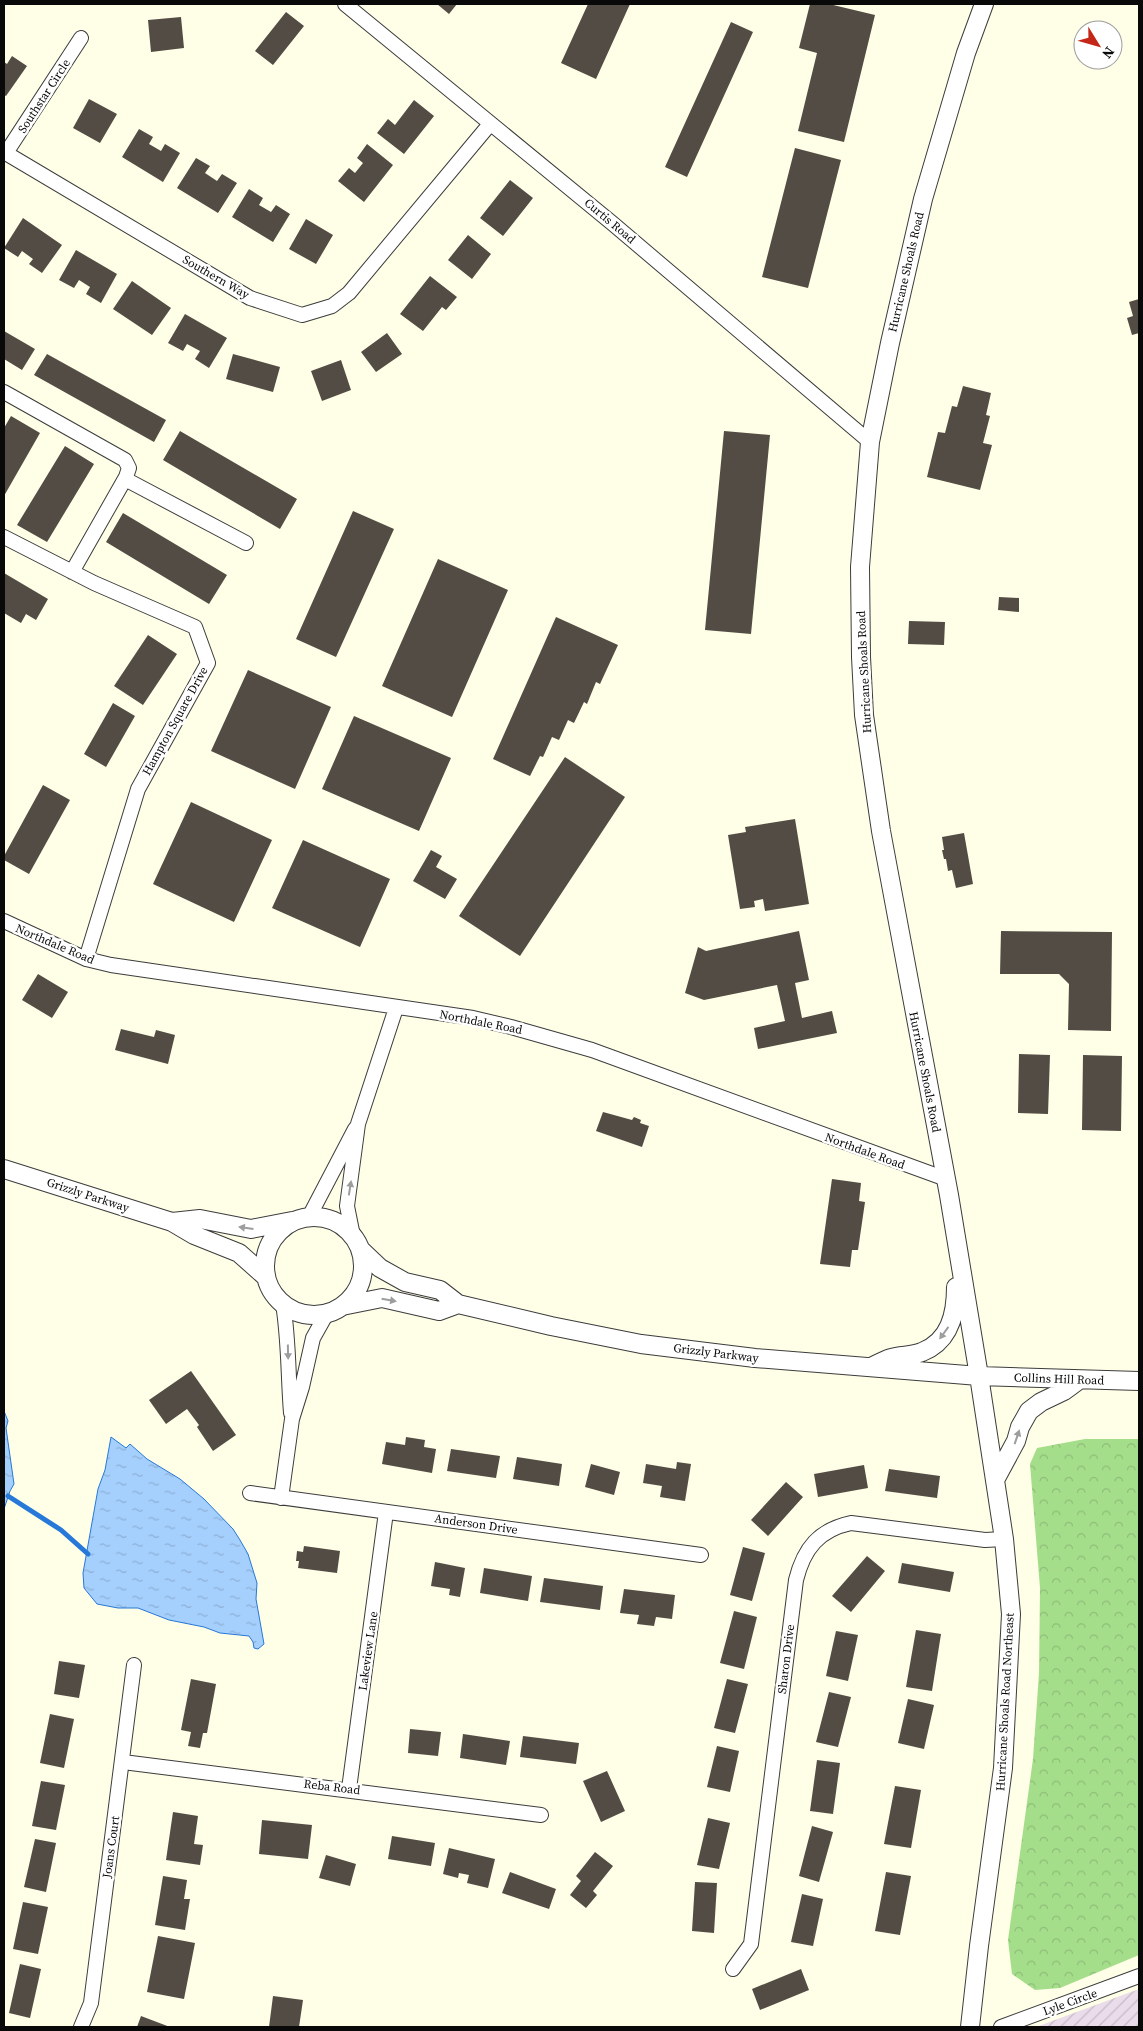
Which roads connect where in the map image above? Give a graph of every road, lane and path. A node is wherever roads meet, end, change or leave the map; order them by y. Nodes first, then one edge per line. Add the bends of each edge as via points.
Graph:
1 (984, 4) edge
2 (350, 5) edge
3 (81, 38) dead end
4 (490, 124) junction
5 (5, 153) edge
6 (4, 392) edge
7 (870, 442) junction
8 (125, 479) junction
9 (4, 537) edge
10 (246, 544) dead end
11 (72, 572) junction
12 (4, 921) edge
13 (86, 959) junction
14 (396, 1008) junction
15 (358, 1124) junction
16 (4, 1169) edge
17 (946, 1179) junction
18 (301, 1219) junction
19 (172, 1222) junction
20 (357, 1243) junction
21 (961, 1270) junction
22 (266, 1277) junction
23 (283, 1304) junction
24 (458, 1304) junction
25 (334, 1309) junction
26 (868, 1368) junction
27 (979, 1376) junction
28 (1079, 1380) junction
29 (1139, 1381) edge
30 (292, 1419) junction
31 (995, 1480) junction
32 (250, 1493) dead end
33 (281, 1498) junction
34 (386, 1512) junction
35 (1004, 1539) junction
36 (702, 1555) dead end
37 (134, 1665) dead end
38 (123, 1762) junction
39 (349, 1789) junction
40 (541, 1815) dead end
41 (733, 1969) dead end
42 (1139, 1976) edge
43 (81, 2027) edge
44 (970, 2027) edge
45 (1001, 2027) edge

1 - 7 street, Hurricane Shoals Road via 966,53 923,199
2 - 4 street, Curtis Road
3 - 5 street, Southstar Circle
4 - 5 street, Southern Way via 349,292 332,306 302,315 250,298
4 - 7 street, Curtis Road via 612,222
6 - 8 street via 124,460 129,468
7 - 17 street, Hurricane Shoals Road via 860,567 864,715 881,831
8 - 10 street
8 - 11 street
9 - 11 street, Hampton Square Drive
11 - 13 street, Hampton Square Drive via 195,627 208,662 138,789
12 - 13 street, Northdale Road
13 - 14 street, Northdale Road via 111,966
14 - 15 street
14 - 17 street, Northdale Road via 473,1018 592,1050
15 - 18 street
20 -> 15 street via 347,1206
16 - 19 street, Grizzly Parkway
17 - 21 street, Hurricane Shoals Road
18 -> 19 street, Grizzly Parkway via 251,1230 200,1219
18 - 20 street via 326,1218 341,1224
18 - 22 street via 280,1230 270,1244 265,1260
19 - 22 street, Grizzly Parkway via 194,1235 239,1253
20 - 24 street, Grizzly Parkway via 380,1268 405,1282 440,1290
20 - 25 street via 363,1266 360,1281 353,1295
21 -> 26 street via 956,1283 952,1322 940,1339 922,1352 891,1358
21 - 27 street, Hurricane Shoals Road
22 - 23 street via 272,1292
23 - 25 street via 296,1312 312,1315
23 -> 30 street via 288,1332
25 -> 24 street, Grizzly Parkway via 382,1298 439,1311
24 - 26 street, Grizzly Parkway via 641,1344
25 - 30 street via 313,1338
26 - 27 street, Grizzly Parkway
27 - 28 street, Collins Hill Road
27 - 31 street, Hurricane Shoals Road Northeast
28 - 29 street, Collins Hill Road
31 -> 28 street via 1029,1411
30 - 33 street
31 - 35 street, Hurricane Shoals Road Northeast
32 - 33 street, Anderson Drive
33 - 34 street, Anderson Drive
34 - 36 street, Anderson Drive
34 - 39 street, Lakeview Lane
35 - 41 street, Sharon Drive via 985,1540 851,1523 836,1526 821,1535 808,1550 796,1580 751,1944
35 - 44 street, Hurricane Shoals Road Northeast via 1011,1614 1004,1768
37 - 38 street, Joans Court
38 - 39 street, Reba Road
38 - 43 street, Joans Court via 91,2003
39 - 40 street, Reba Road
42 - 45 street, Lyle Circle

